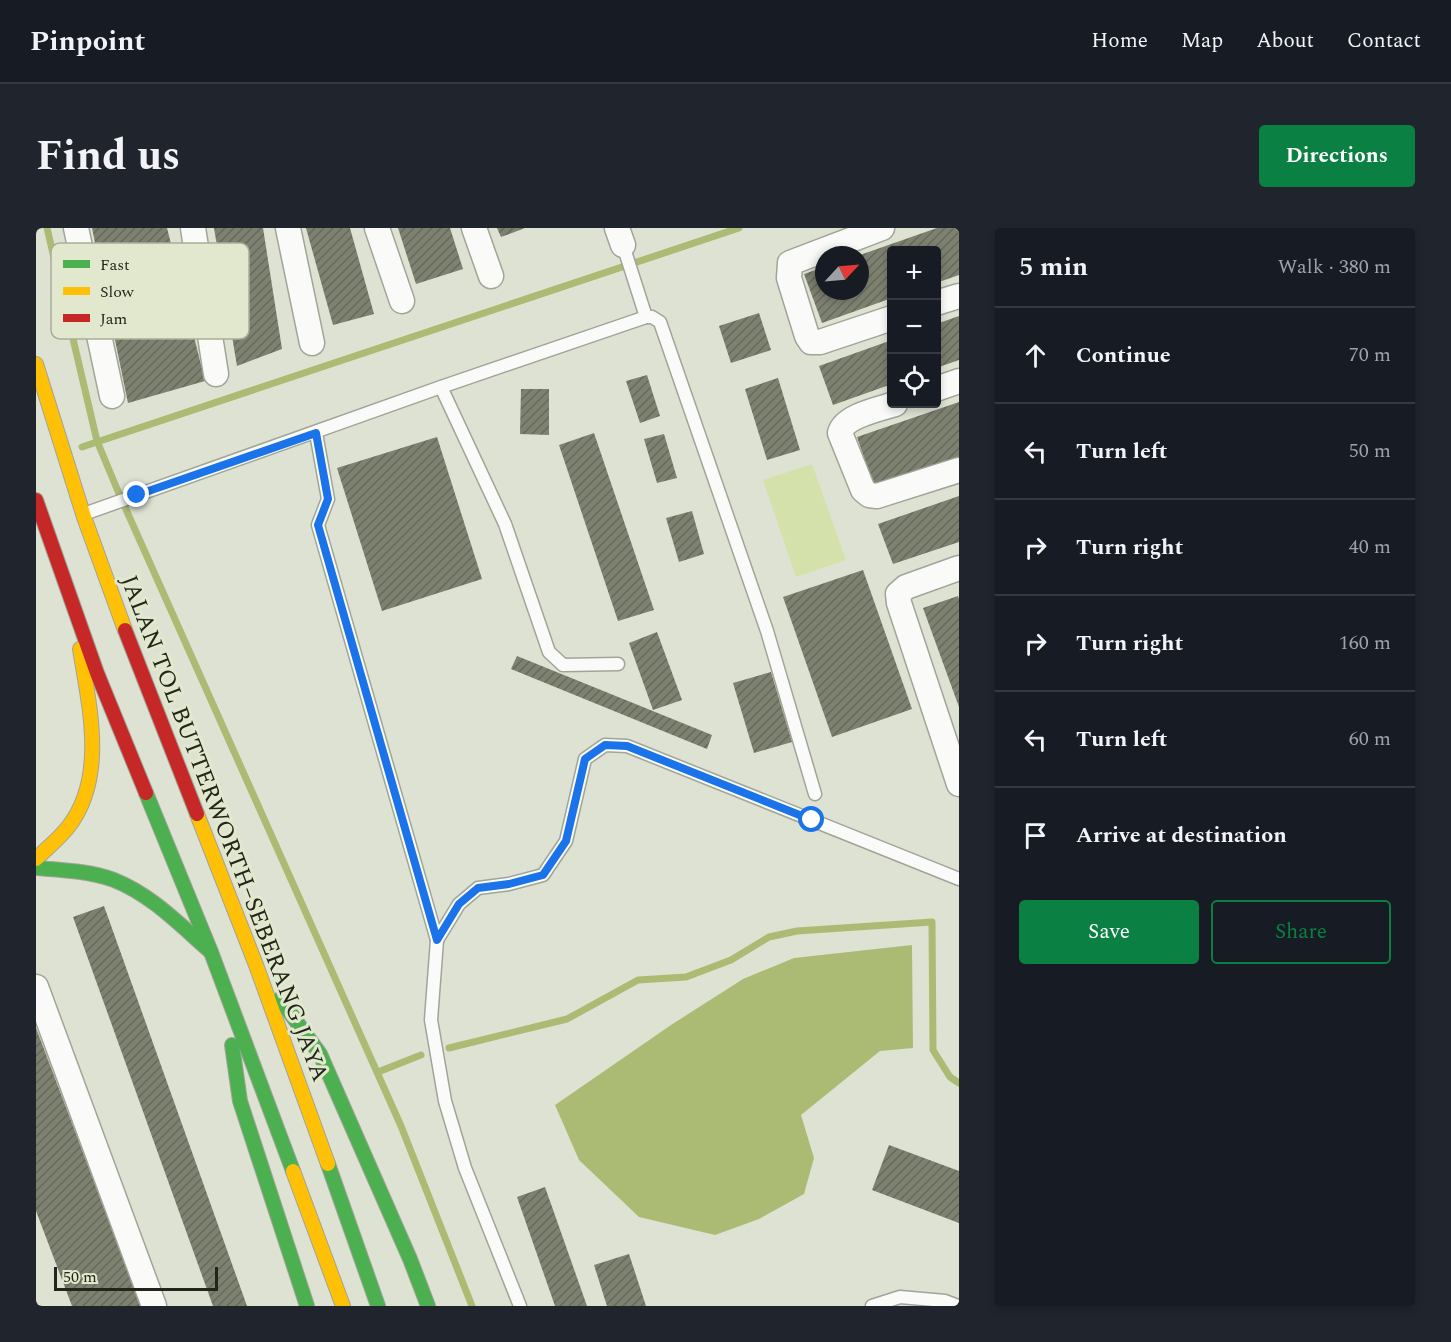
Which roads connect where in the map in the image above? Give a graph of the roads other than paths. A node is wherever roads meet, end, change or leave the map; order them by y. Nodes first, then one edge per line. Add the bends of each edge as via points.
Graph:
1 (76, 228) edge
2 (193, 228) edge
3 (288, 228) edge
4 (377, 228) edge
5 (474, 228) edge
6 (882, 228) edge
7 (620, 236) edge
8 (79, 243) edge
9 (195, 243) edge
10 (490, 276) dead end
11 (959, 296) edge
12 (402, 301) dead end
13 (941, 301) edge
14 (646, 317) junction
15 (887, 319) edge
16 (100, 339) edge
17 (210, 339) edge
18 (312, 343) dead end
19 (36, 364) edge
20 (216, 374) dead end
21 (959, 381) edge
22 (441, 387) junction
23 (941, 387) edge
24 (112, 396) dead end
25 (887, 407) edge
26 (316, 433) junction
27 (959, 470) edge
28 (36, 500) edge
29 (82, 514) junction
30 (959, 568) edge
31 (72, 604) junction
32 (618, 664) dead end
33 (959, 784) edge
34 (815, 794) dead end
35 (36, 859) edge
36 (36, 868) edge
37 (959, 879) edge
38 (437, 940) junction
39 (211, 952) junction
40 (256, 966) junction
41 (36, 987) edge
42 (225, 987) junction
43 (911, 1302) edge
44 (154, 1306) edge
45 (307, 1306) edge
46 (343, 1306) edge
47 (378, 1306) edge
48 (428, 1306) edge
49 (520, 1306) edge
50 (872, 1306) edge
51 (958, 1306) edge

1 - 8 street
2 - 9 street
3 - 18 street
4 - 12 street
5 - 10 street
6 - 15 street via 790,263 789,278 811,342
7 - 14 lane
11 - 13 street
14 - 22 lane
14 - 34 lane via 660,322 767,631
16 - 24 street
17 - 20 street
19 - 29 main road, JALAN TOL BUTTERWORTH–SEBERANG JAYA
21 - 23 street
22 - 26 lane
22 - 32 lane via 505,524 549,652 563,665
25 - 27 street via 848,420 840,433 863,490 877,496
26 - 29 lane
26 - 38 lane via 328,499 318,525
28 - 31 main road
29 - 40 main road, JALAN TOL BUTTERWORTH–SEBERANG JAYA
30 - 33 street via 906,587 898,594
31 - 35 main road via 90,709 90,776 70,824
31 - 39 main road
36 - 39 main road via 86,872 116,881 147,898
37 - 38 lane via 627,746 605,745 585,759 566,841 543,875 478,888 459,904
38 - 49 lane via 430,1020 445,1101 465,1167
39 - 42 main road
40 - 47 main road, JALAN TOL BUTTERWORTH–SEBERANG JAYA
40 - 48 main road via 320,1054
41 - 44 street
42 - 45 main road via 240,1101
42 - 46 main road
43 - 50 lane via 900,1297
43 - 51 lane via 945,1301

